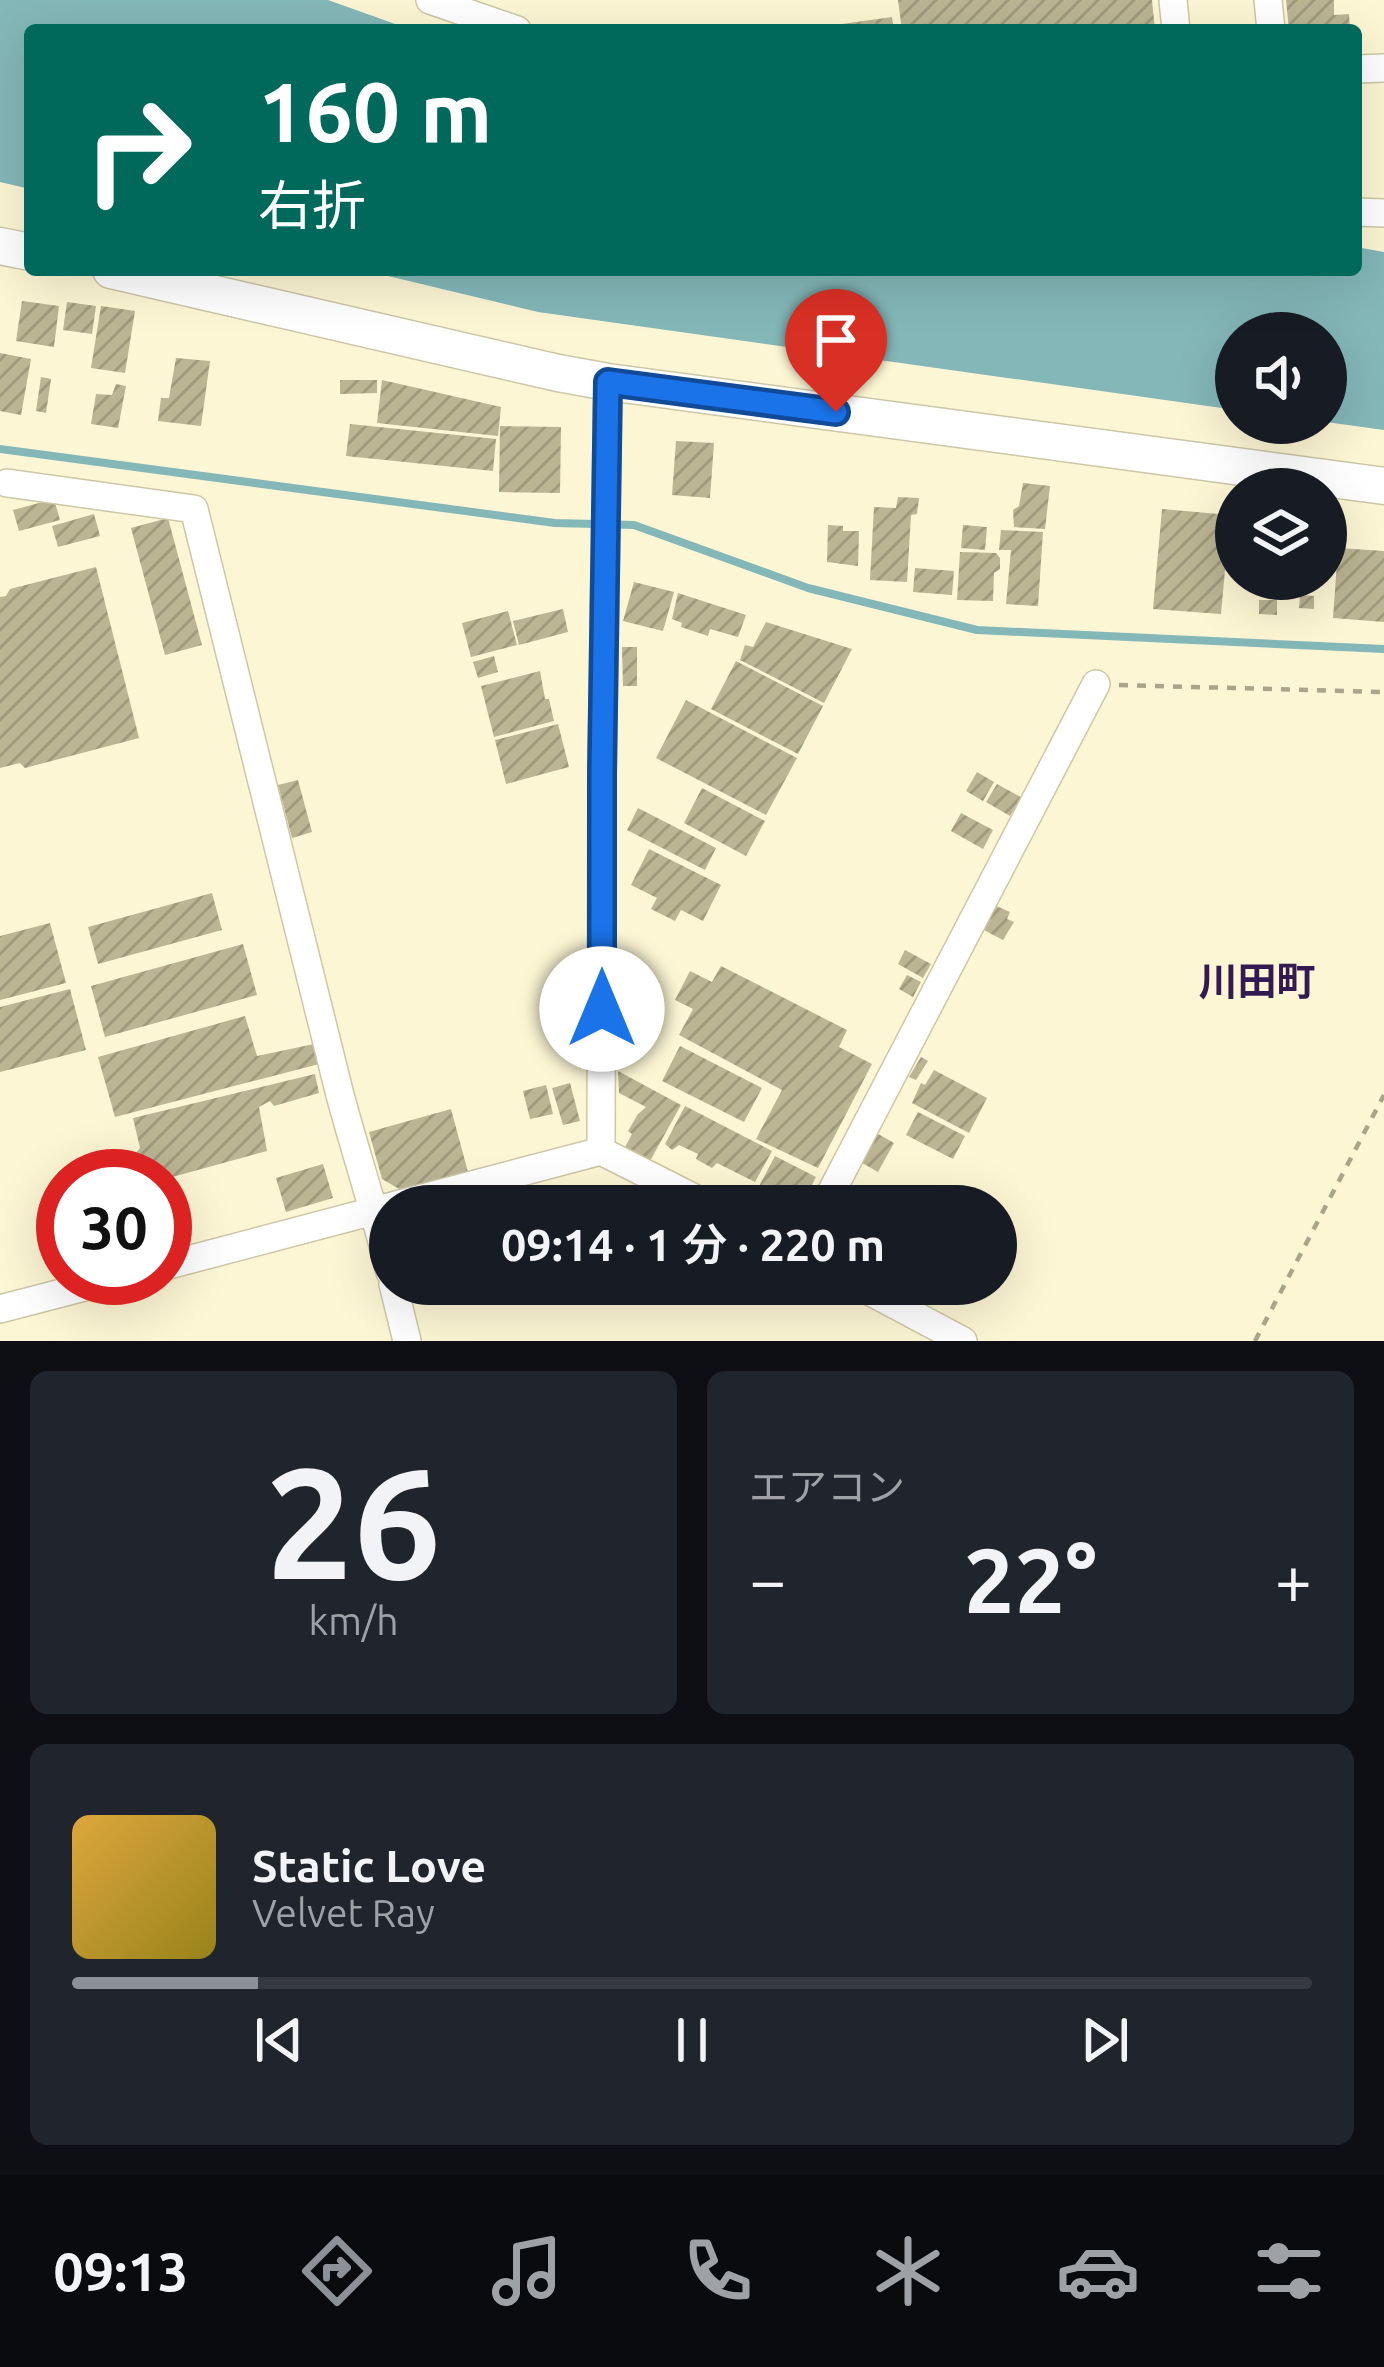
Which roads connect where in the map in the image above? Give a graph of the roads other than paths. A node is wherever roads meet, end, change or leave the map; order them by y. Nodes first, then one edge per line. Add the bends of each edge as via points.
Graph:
1 (430, 0) edge
2 (500, 24) edge
3 (137, 276) edge
4 (608, 382) junction
5 (7, 483) dead end
6 (1384, 486) edge
7 (1096, 684) road end
8 (601, 1151) junction
9 (468, 1185) edge
10 (668, 1185) edge
11 (835, 1185) edge
12 (369, 1196) edge
13 (369, 1210) edge
14 (192, 1259) edge
15 (36, 1300) edge
16 (398, 1305) edge
17 (895, 1305) edge
18 (0, 1310) edge
19 (407, 1341) edge
20 (963, 1341) edge

1 - 2 street
3 - 4 street
4 - 6 street
4 - 8 street
5 - 12 street via 194,509
7 - 11 street
8 - 9 street
8 - 10 street
13 - 14 street
15 - 18 street
16 - 19 street
17 - 20 street

